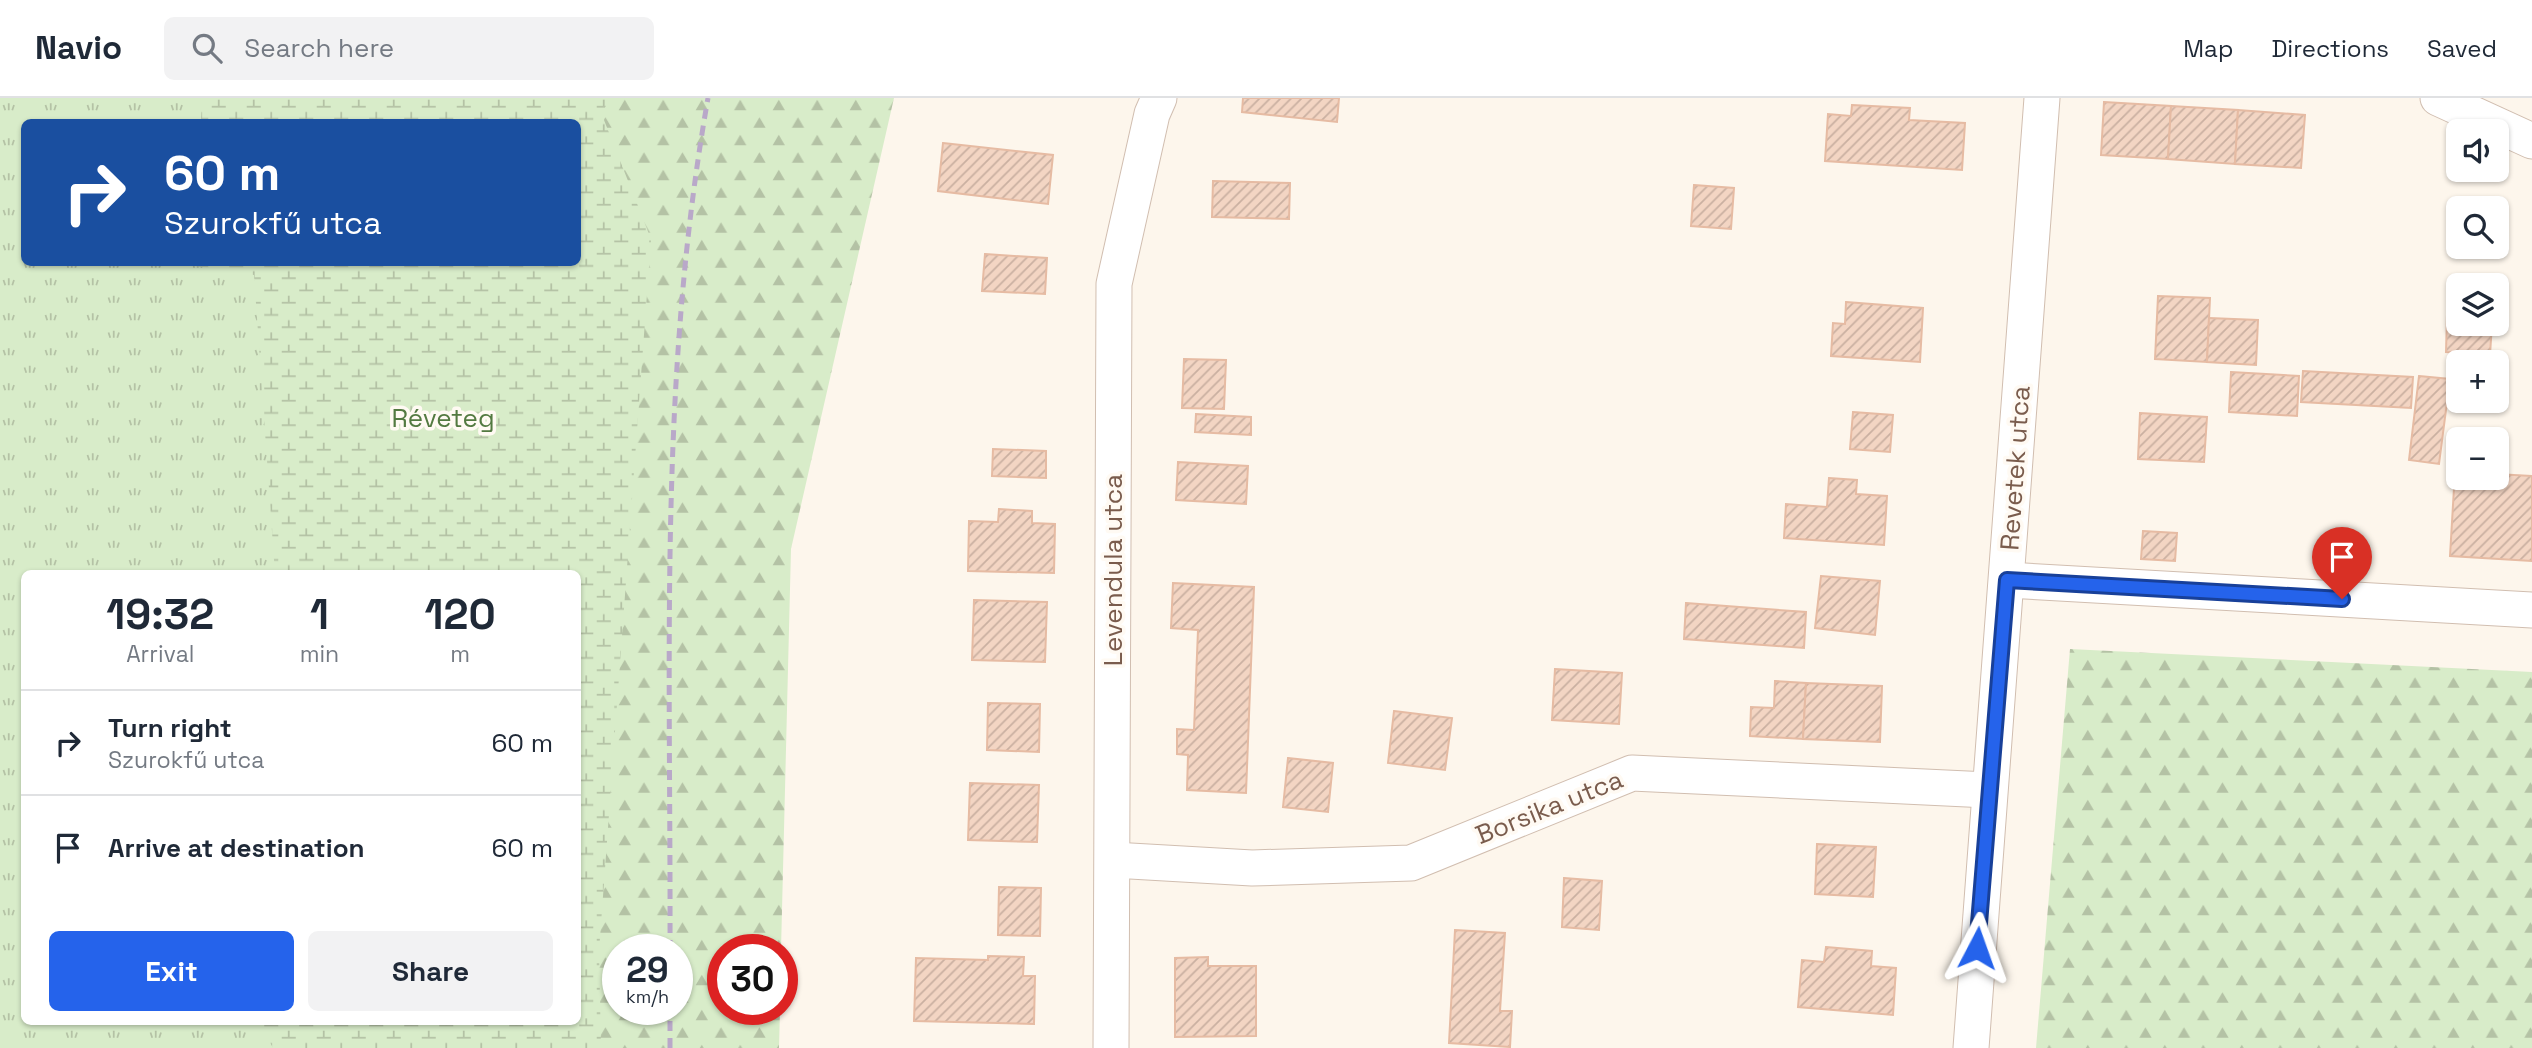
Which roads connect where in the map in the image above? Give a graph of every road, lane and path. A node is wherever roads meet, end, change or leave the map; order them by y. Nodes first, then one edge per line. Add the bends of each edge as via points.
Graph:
1 (1159, 98) edge
2 (2042, 98) edge
3 (2438, 98) edge
4 (2532, 141) edge
5 (2007, 580) junction
6 (2532, 610) edge
7 (1988, 790) junction
8 (1113, 860) junction
9 (1111, 1048) edge
10 (1971, 1048) edge

1 - 8 street, Levendula utca via 1114,284
2 - 5 street, Revetek utca
3 - 4 street
5 - 6 street
5 - 7 street, Revetek utca
7 - 8 street, Borsika utca via 1632,773 1411,863 1252,868
7 - 10 street, Revetek utca
8 - 9 street, Levendula utca

